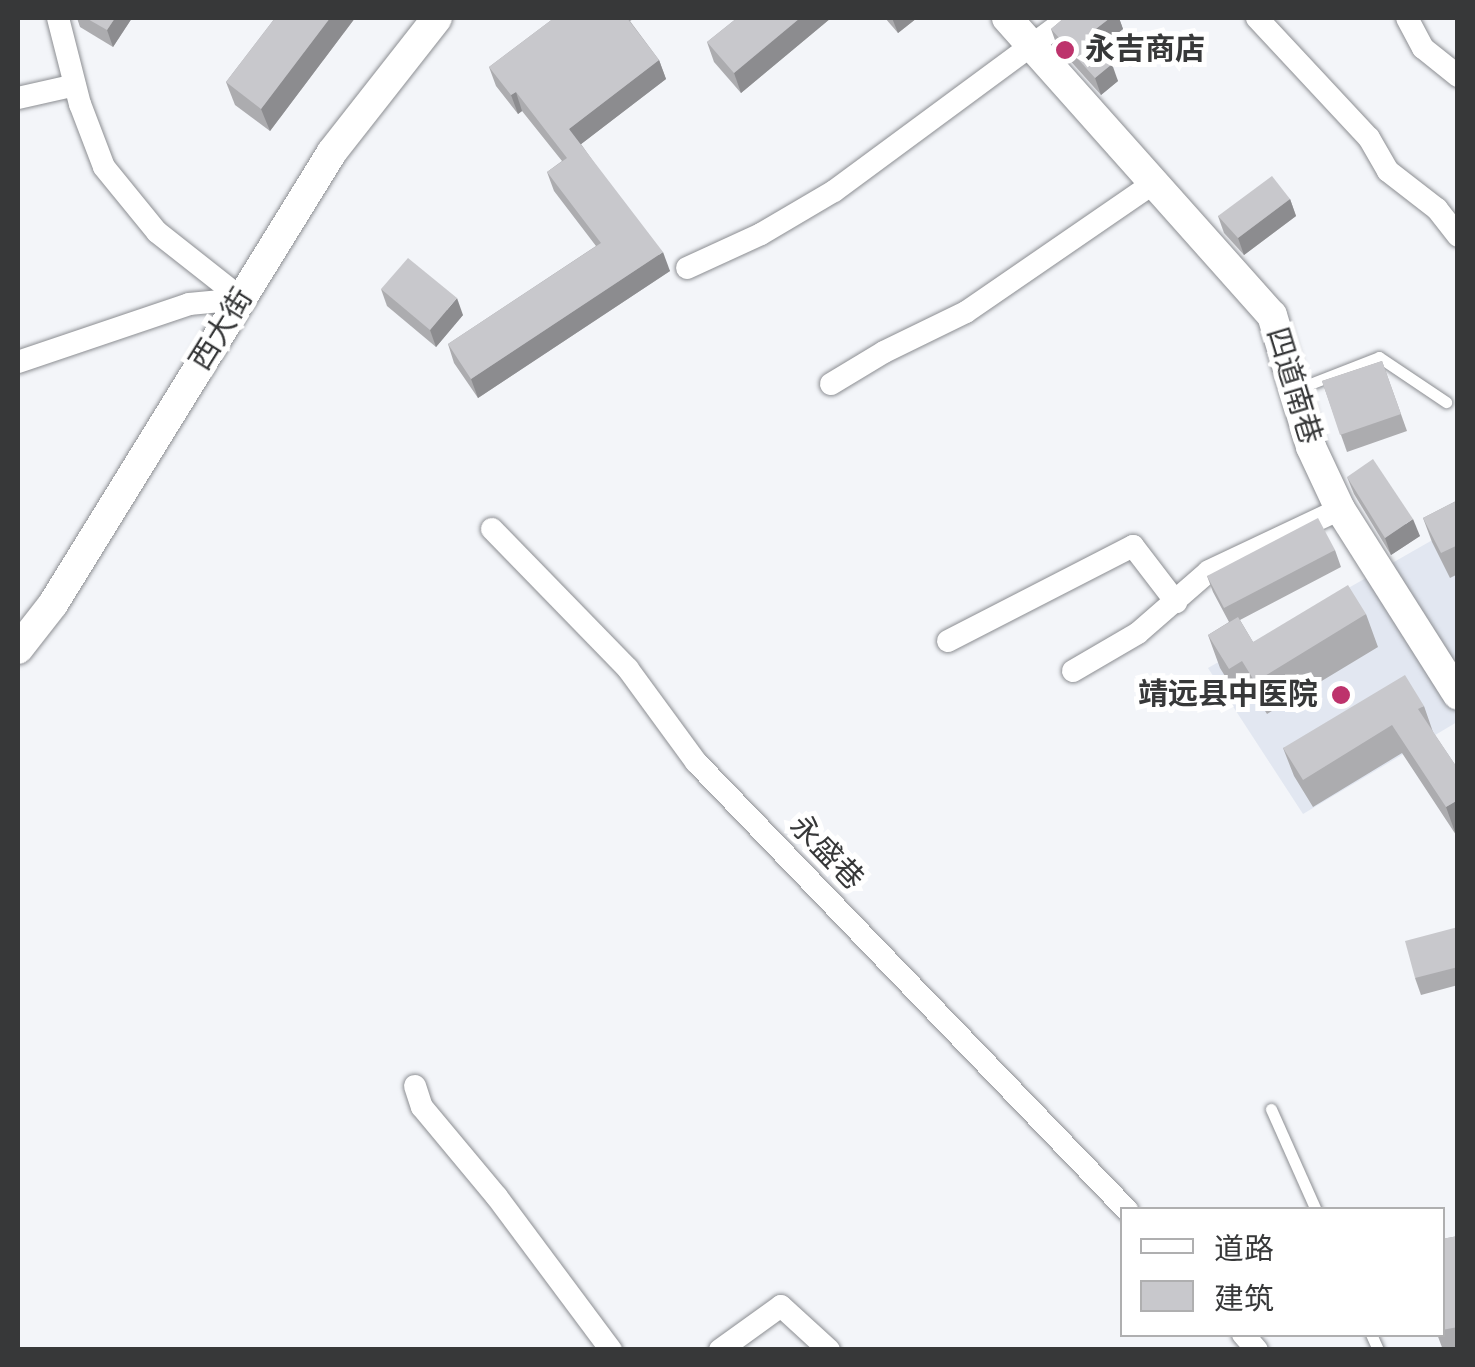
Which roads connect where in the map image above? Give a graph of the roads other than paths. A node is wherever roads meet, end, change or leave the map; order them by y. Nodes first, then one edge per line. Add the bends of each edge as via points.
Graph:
1 (58, 18) edge
2 (438, 18) edge
3 (1007, 18) edge
4 (1068, 18) edge
5 (1257, 18) edge
6 (1407, 18) edge
7 (1031, 44) junction
8 (1458, 76) edge
9 (75, 85) junction
10 (18, 98) edge
11 (1154, 183) junction
12 (1458, 236) edge
13 (688, 268) dead end
14 (242, 299) junction
15 (18, 362) edge
16 (831, 384) dead end
17 (1293, 390) junction
18 (1446, 402) dead end
19 (1340, 509) junction
20 (492, 528) dead end
21 (1176, 602) junction
22 (948, 641) dead end
23 (18, 649) edge
24 (1073, 671) dead end
25 (1458, 695) edge
26 (415, 1086) dead end
27 (1271, 1109) dead end
28 (1124, 1207) edge
29 (1315, 1207) edge
30 (611, 1350) edge
31 (720, 1350) edge
32 (829, 1350) edge

1 - 9 street
2 - 14 street, 西大街 via 332,152
3 - 7 street, 四道南巷
4 - 7 street
5 - 12 street via 1369,138 1388,171
6 - 8 street via 1423,48
7 - 11 street, 四道南巷
7 - 13 street via 834,191
9 - 10 street
9 - 14 street via 104,167 157,232
11 - 16 street via 966,312
11 - 17 street, 四道南巷 via 1272,315
14 - 15 street via 189,304
14 - 23 street, 西大街 via 53,604
17 - 18 lane via 1379,358
17 - 19 street, 四道南巷
19 - 21 street via 1209,571
19 - 25 street, 四道南巷
20 - 28 street, 永盛巷 via 628,669 696,762
21 - 22 street via 1133,546
21 - 24 street
26 - 30 street via 422,1107
27 - 29 lane
31 - 32 street via 780,1306

